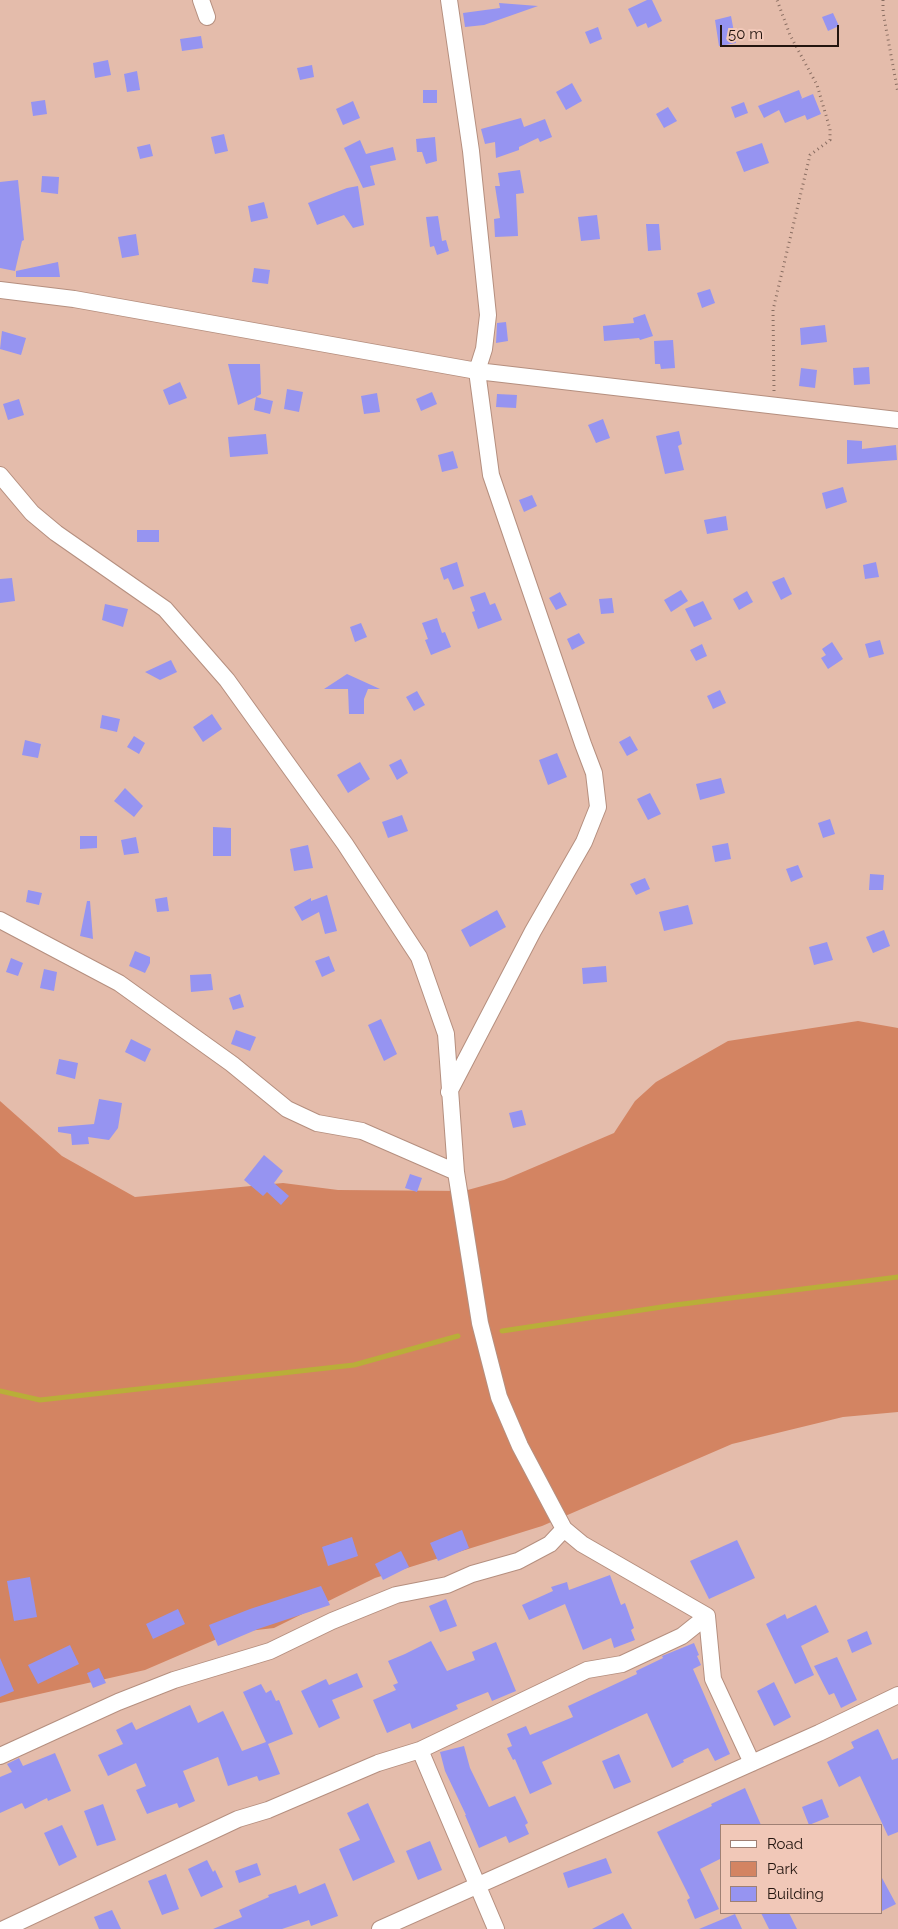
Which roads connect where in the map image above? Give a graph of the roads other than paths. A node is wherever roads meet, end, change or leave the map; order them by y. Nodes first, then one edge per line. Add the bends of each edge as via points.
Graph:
1 (201, 0) edge
2 (449, 0) edge
3 (207, 17) dead end
4 (0, 290) edge
5 (477, 371) junction
6 (898, 420) edge
7 (0, 475) edge
8 (0, 920) edge
9 (449, 1092) junction
10 (456, 1172) junction
11 (564, 1529) junction
12 (707, 1616) junction
13 (897, 1697) edge
14 (420, 1750) junction
15 (0, 1756) edge
16 (752, 1764) junction
17 (476, 1885) junction
18 (4, 1929) edge
19 (380, 1929) edge
20 (496, 1929) edge

1 - 3 street
2 - 5 street via 471,151 488,315 484,349
4 - 5 street via 74,299
5 - 6 street
5 - 9 street via 491,475 594,773 598,807 584,842 533,930
7 - 9 street via 32,513 165,609 227,680 346,844 419,957 446,1034
8 - 10 street via 119,983 232,1064 287,1109 317,1123 362,1131
9 - 10 street
10 - 11 street via 480,1323 499,1397 524,1454
11 - 12 street via 582,1544
11 - 15 street via 550,1544 518,1561 447,1584 396,1595 270,1651 174,1680 118,1702
12 - 14 street via 682,1636 622,1664 587,1670
12 - 16 street via 713,1678
13 - 16 street
14 - 17 street
14 - 18 street via 378,1763 268,1810 238,1819
16 - 17 street
17 - 19 street
17 - 20 street

